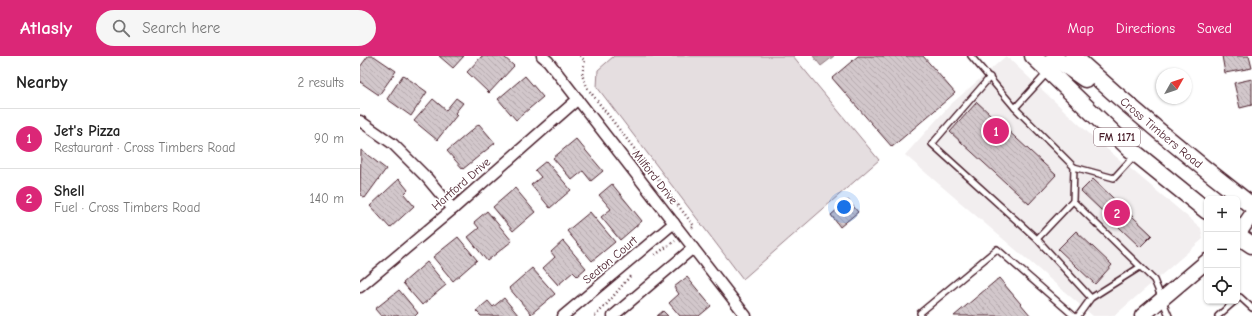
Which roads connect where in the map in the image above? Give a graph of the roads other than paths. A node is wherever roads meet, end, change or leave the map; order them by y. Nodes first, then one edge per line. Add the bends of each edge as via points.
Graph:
1 (542, 56) edge
2 (971, 56) edge
3 (1033, 56) edge
4 (1073, 56) edge
5 (1048, 71) junction
6 (990, 77) junction
7 (1118, 98) junction
8 (578, 99) junction
9 (1014, 108) junction
10 (360, 121) edge
11 (1136, 154) junction
12 (1074, 167) junction
13 (1073, 201) junction
14 (1252, 206) edge
15 (453, 209) junction
16 (1204, 210) edge
17 (1252, 214) edge
18 (674, 223) junction
19 (1240, 232) edge
20 (1240, 238) edge
21 (1037, 239) junction
22 (1252, 245) edge
23 (693, 248) junction
24 (1204, 264) edge
25 (1140, 267) junction
26 (360, 287) edge
27 (1240, 297) edge
28 (1091, 298) junction
29 (1162, 299) junction
30 (1232, 304) edge
31 (1252, 308) edge
32 (563, 316) edge
33 (613, 316) edge
34 (746, 316) edge
35 (921, 316) edge
36 (1074, 316) edge
37 (1078, 316) edge
38 (1142, 316) edge
39 (1169, 316) edge
40 (1218, 316) edge

1 - 8 street, Milford Drive
2 - 6 lane
3 - 5 main road, FM 1171
4 - 7 main road, Cross Timbers Road / FM 1171
5 - 7 main road via 1052,61 1059,61 1095,86
5 - 9 lane
5 - 11 main road, FM 1171
6 - 9 lane
6 - 21 lane via 932,144
7 - 14 main road, Cross Timbers Road / FM 1171
8 - 15 street, Hartford Drive
8 - 18 street, Milford Drive
9 - 12 lane
10 - 15 street via 393,144
11 - 12 lane via 1114,178
11 - 16 main road, FM 1171
12 - 13 lane
13 - 21 lane
13 - 25 lane
15 - 26 street, Hartford Drive
17 - 19 street
18 - 23 street, Milford Drive
18 - 32 street, Seaton Court
20 - 22 main road
21 - 28 lane
23 - 33 street
23 - 34 street, Milford Drive
24 - 29 street
25 - 28 lane
25 - 29 lane via 1154,280
27 - 31 lane
28 - 37 lane
29 - 38 street
29 - 39 lane
30 - 40 lane
35 - 36 lane via 920,313 997,250

